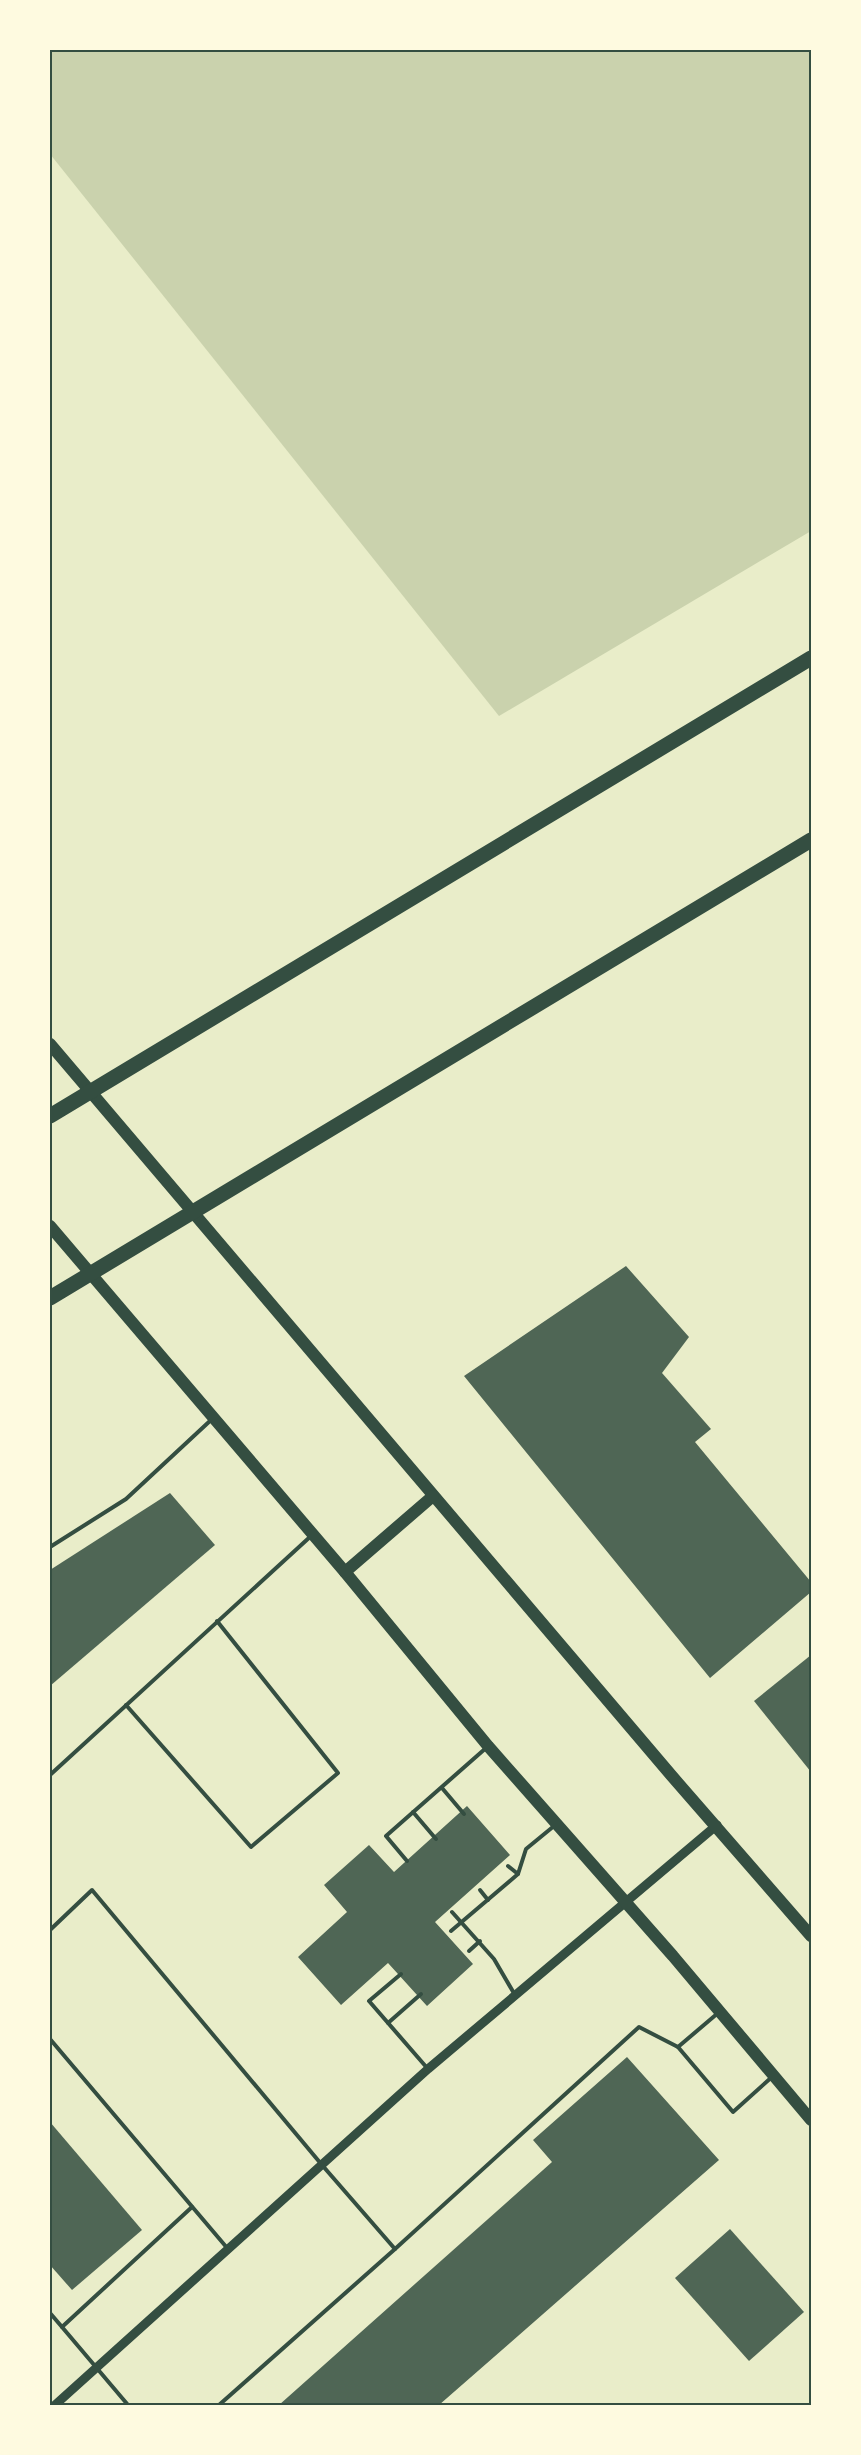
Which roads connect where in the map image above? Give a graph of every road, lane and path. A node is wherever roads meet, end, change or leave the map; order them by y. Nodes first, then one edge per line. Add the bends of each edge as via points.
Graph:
1 (811, 658) edge
2 (811, 840) edge
3 (50, 1044) edge
4 (50, 1116) edge
5 (50, 1226) edge
6 (50, 1298) edge
7 (213, 1418) junction
8 (433, 1496) junction
9 (312, 1535) junction
10 (50, 1547) edge
11 (345, 1572) junction
12 (217, 1621) junction
13 (126, 1705) junction
14 (488, 1746) junction
15 (50, 1774) edge
16 (442, 1788) junction
17 (413, 1812) junction
18 (464, 1814) dead end
19 (557, 1824) junction
20 (716, 1825) junction
21 (436, 1839) dead end
22 (408, 1861) dead end
23 (508, 1866) dead end
24 (518, 1874) junction
25 (480, 1890) dead end
26 (488, 1900) junction
27 (624, 1902) junction
28 (452, 1912) dead end
29 (463, 1922) junction
30 (50, 1930) edge
31 (451, 1932) dead end
32 (811, 1936) edge
33 (480, 1942) junction
34 (469, 1951) dead end
35 (401, 1974) dead end
36 (421, 1994) dead end
37 (515, 1996) junction
38 (720, 2012) junction
39 (388, 2023) junction
40 (50, 2039) edge
41 (678, 2047) junction
42 (428, 2070) junction
43 (773, 2076) junction
44 (811, 2120) edge
45 (322, 2165) junction
46 (192, 2207) junction
47 (228, 2249) junction
48 (396, 2249) junction
49 (50, 2312) edge
50 (62, 2327) junction
51 (96, 2367) junction
52 (55, 2405) edge
53 (128, 2405) edge
54 (219, 2405) edge

1 - 4 highway
2 - 6 highway
3 - 8 main road
5 - 7 main road
7 - 9 main road
7 - 10 lane via 126,1499
8 - 11 main road
8 - 20 main road
9 - 11 main road
9 - 12 lane
11 - 14 main road
12 - 13 lane
12 - 13 lane via 338,1773 251,1847
13 - 15 lane
14 - 16 lane
14 - 19 main road
16 - 17 lane
16 - 18 lane
17 - 21 lane
17 - 22 lane via 386,1836
19 - 24 lane via 526,1849
19 - 27 main road
20 - 27 street
20 - 32 main road
23 - 24 lane
24 - 26 lane
25 - 26 lane
26 - 29 lane
27 - 37 street
27 - 38 main road
28 - 29 lane
29 - 31 lane
29 - 33 lane
30 - 45 lane via 92,1890
33 - 34 lane
33 - 37 lane via 494,1959
35 - 39 lane via 369,2001
36 - 39 lane
37 - 42 street
38 - 41 lane
38 - 43 main road
39 - 42 lane
40 - 46 lane
41 - 43 lane via 733,2112
41 - 48 lane via 639,2027
42 - 45 street
43 - 44 main road
45 - 47 street
45 - 48 lane
46 - 47 lane
46 - 50 lane
47 - 51 street
48 - 54 lane
49 - 50 lane
50 - 51 lane
51 - 52 street
51 - 53 lane

